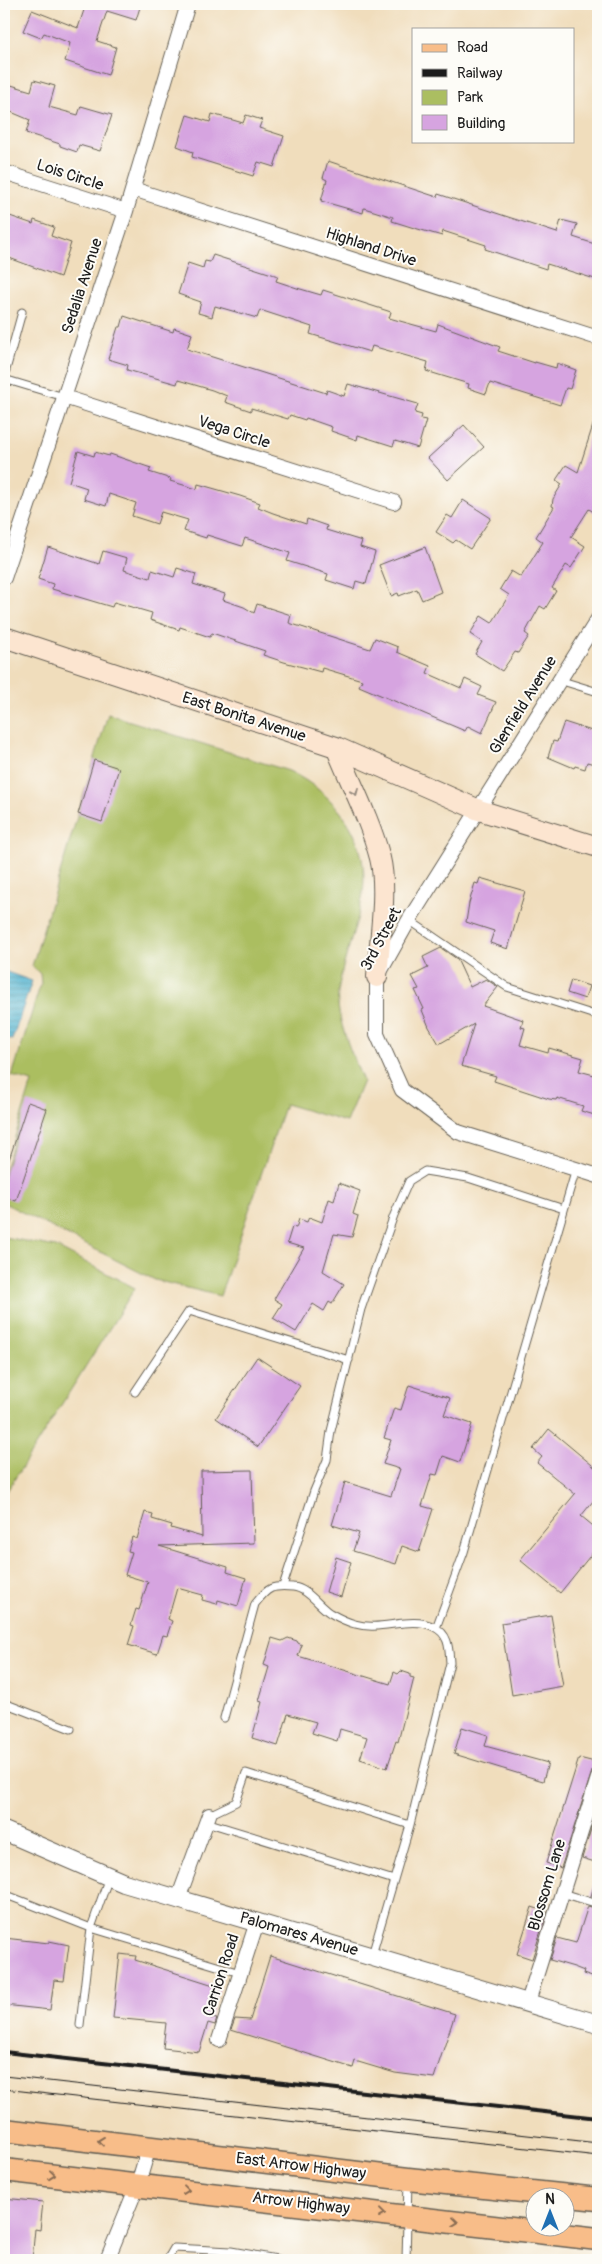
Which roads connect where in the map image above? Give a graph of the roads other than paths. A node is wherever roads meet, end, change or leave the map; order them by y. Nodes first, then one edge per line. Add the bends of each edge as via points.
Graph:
1 (188, 4) edge
2 (4, 172) edge
3 (133, 189) junction
4 (126, 211) junction
5 (22, 312) dead end
6 (598, 338) edge
7 (4, 378) edge
8 (64, 396) junction
9 (394, 502) dead end
10 (4, 578) edge
11 (598, 619) edge
12 (4, 637) edge
13 (558, 680) junction
14 (598, 692) edge
15 (336, 748) junction
16 (479, 810) junction
17 (598, 848) edge
18 (409, 920) junction
19 (376, 977) junction
20 (598, 1016) edge
21 (576, 1169) junction
22 (598, 1176) edge
23 (564, 1209) junction
24 (350, 1360) junction
25 (135, 1392) dead end
26 (283, 1586) junction
27 (436, 1628) junction
28 (4, 1703) edge
29 (224, 1718) dead end
30 (71, 1729) dead end
31 (598, 1778) edge
32 (207, 1818) junction
33 (410, 1825) junction
34 (4, 1831) edge
35 (109, 1876) junction
36 (394, 1880) junction
37 (562, 1893) junction
38 (4, 1894) edge
39 (178, 1899) junction
40 (598, 1904) edge
41 (257, 1922) junction
42 (91, 1928) junction
43 (372, 1955) junction
44 (240, 1973) junction
45 (528, 2002) junction
46 (598, 2024) edge
47 (80, 2025) dead end
48 (218, 2040) dead end
49 (4, 2130) edge
50 (149, 2147) junction
51 (4, 2170) edge
52 (408, 2179) junction
53 (138, 2184) junction
54 (598, 2199) edge
55 (406, 2216) junction
56 (598, 2238) edge
57 (107, 2260) edge
58 (167, 2260) edge
59 (283, 2260) edge
60 (406, 2260) edge

1 - 3 street, Sedalia Avenue
2 - 4 street, Lois Circle
3 - 4 street, Sedalia Avenue
3 - 6 street, Highland Drive
4 - 8 street, Sedalia Avenue
5 - 7 lane
7 - 8 lane
8 - 9 street, Vega Circle
8 - 10 street, Sedalia Avenue
11 - 13 street, Glenfield Avenue
12 - 15 main road, East Bonita Avenue
13 - 14 lane
13 - 16 street, Glenfield Avenue
15 - 16 main road, East Bonita Avenue
15 -> 19 main road via 380,860 382,902
16 - 17 main road, East Bonita Avenue
16 - 18 street, 3rd Street
18 - 19 street, 3rd Street
18 - 20 lane via 507,987
19 - 21 street, 3rd Street via 377,1034 402,1090 458,1132
21 - 22 street, 3rd Street
21 - 23 lane
23 - 24 lane via 468,1178 425,1171 408,1181 361,1309
23 - 27 lane via 466,1542
24 - 25 lane via 189,1311
24 - 26 lane via 331,1431 327,1460
26 - 27 lane via 297,1587 330,1613 354,1624 375,1628 419,1622
26 - 29 lane via 266,1590 255,1604
27 - 33 lane via 448,1641 450,1663
28 - 30 lane
31 - 37 street, Blossom Lane
32 - 33 lane via 236,1802 246,1773
32 - 36 lane
32 - 39 street
33 - 36 lane
34 - 35 street, Palomares Avenue
35 - 39 street, Palomares Avenue
35 - 42 lane
36 - 43 lane
37 - 40 lane
37 - 45 street, Blossom Lane
38 - 42 lane
39 - 41 street, Palomares Avenue
41 - 43 street, Palomares Avenue
41 - 44 street, Carrion Road
42 - 44 lane
42 - 47 lane
43 - 45 street, Palomares Avenue
44 - 48 street, Carrion Road
45 - 46 street, Palomares Avenue
50 -> 49 main road, East Arrow Highway
50 - 52 main road, East Arrow Highway
50 - 53 street
51 -> 53 main road, Arrow Highway
52 - 54 main road, East Arrow Highway
52 - 55 lane
53 -> 55 main road, Arrow Highway
53 - 57 street
55 -> 56 main road, Arrow Highway
55 - 60 lane
58 - 59 lane via 174,2248 231,2251

